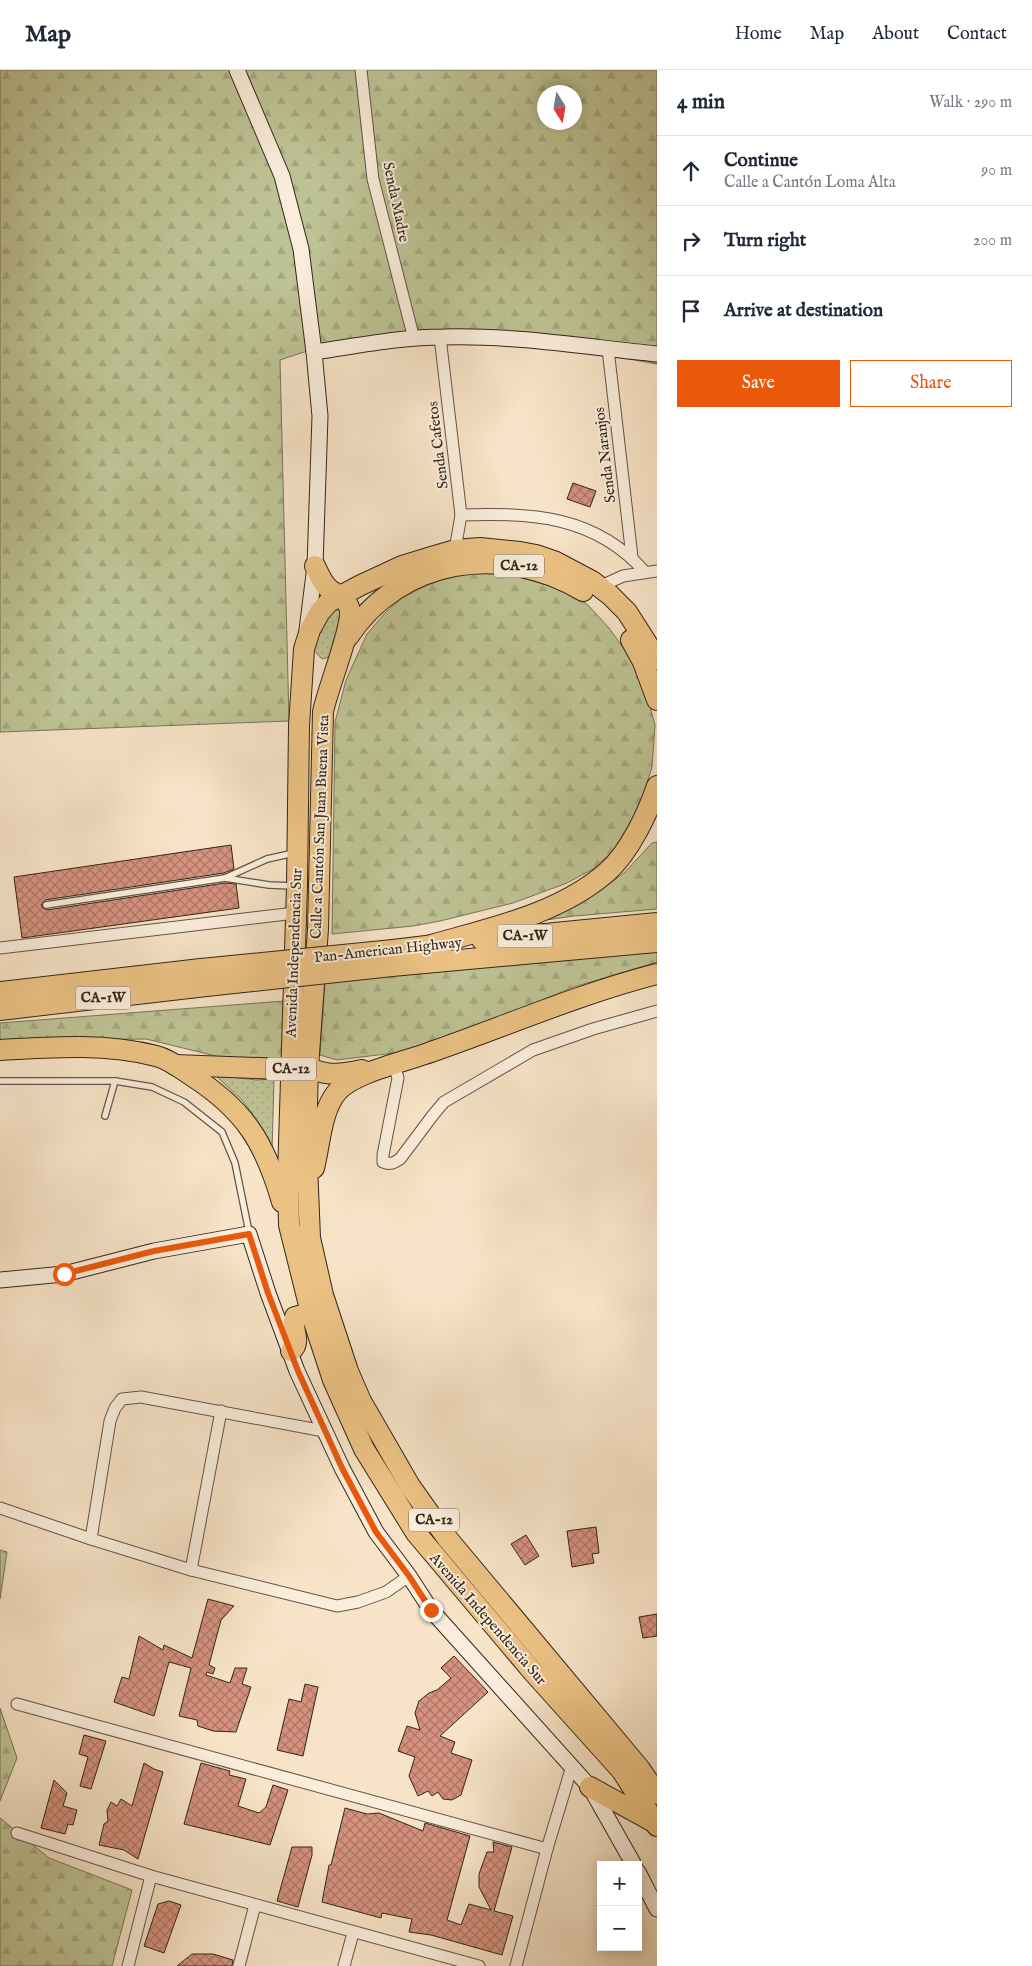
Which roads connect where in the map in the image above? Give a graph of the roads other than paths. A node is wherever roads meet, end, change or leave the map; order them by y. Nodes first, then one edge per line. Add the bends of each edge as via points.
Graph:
1 (237, 70) edge
2 (361, 70) edge
3 (440, 337) junction
4 (414, 339) junction
5 (608, 349) junction
6 (314, 352) junction
7 (657, 354) edge
8 (461, 515) junction
9 (455, 550) junction
10 (632, 557) junction
11 (651, 571) edge
12 (320, 574) junction
13 (361, 585) junction
14 (599, 587) junction
15 (340, 595) junction
16 (344, 643) junction
17 (304, 652) junction
18 (657, 659) edge
19 (336, 665) junction
20 (657, 700) edge
21 (657, 786) edge
22 (297, 852) junction
23 (225, 878) junction
24 (297, 886) junction
25 (46, 905) dead end
26 (295, 912) junction
27 (657, 923) edge
28 (657, 942) edge
29 (431, 945) junction
30 (0, 948) edge
31 (392, 958) junction
32 (657, 974) edge
33 (204, 978) junction
34 (0, 992) edge
35 (0, 1010) edge
36 (657, 1011) edge
37 (0, 1050) edge
38 (430, 1053) junction
39 (300, 1058) junction
40 (394, 1064) junction
41 (175, 1065) junction
42 (115, 1081) junction
43 (0, 1082) edge
44 (105, 1116) dead end
45 (308, 1195) junction
46 (289, 1225) junction
47 (249, 1234) junction
48 (0, 1280) edge
49 (310, 1313) junction
50 (291, 1352) junction
51 (221, 1411) junction
52 (324, 1431) junction
53 (0, 1508) edge
54 (91, 1540) junction
55 (191, 1570) junction
56 (409, 1576) junction
57 (17, 1704) dead end
58 (572, 1766) junction
59 (590, 1787) junction
60 (657, 1794) edge
61 (656, 1824) edge
62 (17, 1832) dead end
63 (547, 1849) junction
64 (632, 1861) edge
65 (151, 1876) junction
66 (642, 1880) edge
67 (255, 1904) junction
68 (657, 1909) edge
69 (353, 1933) junction
70 (464, 1964) edge
71 (128, 1966) edge
72 (239, 1966) edge
73 (344, 1966) edge
74 (479, 1966) edge
75 (516, 1966) edge

1 - 6 street via 282,176 301,249
2 - 4 street, Senda Madre via 373,179
3 - 4 street
3 - 5 street via 488,337
3 - 8 street, Senda Cafetos
4 - 6 street
5 - 7 street
5 - 10 street, Senda Naranjos
6 - 12 street via 320,416
8 - 9 street, Senda Cafetos
8 - 10 street via 491,514 561,521 603,536
9 - 13 highway, CA-12 via 402,566
9 - 14 highway, CA-12 via 480,548 536,555 582,575
10 - 11 street
11 - 14 street via 622,576
12 - 13 highway via 336,586
12 - 15 highway via 332,592
12 - 17 street, Avenida Independencia Sur
13 - 15 highway, CA-12
14 - 18 highway, CA-12 via 627,612
15 - 16 highway via 351,612
15 - 17 highway, CA-12 via 320,612 310,630
16 - 19 highway, Calle a Cantón San Juan Buena Vista / CA-12
16 - 20 highway, CA-12 via 370,608 411,580 453,566 490,564 533,569 582,590 612,615 643,662
17 - 19 highway via 312,664 320,667
17 - 22 highway, Avenida Independencia Sur / CA-12
19 - 39 highway, Calle a Cantón San Juan Buena Vista / CA-12 via 323,712 318,929
21 - 29 highway via 646,813 619,858 587,887 533,914
22 - 23 lane via 267,859
22 - 24 highway, Avenida Independencia Sur / CA-12
23 - 24 lane
23 - 25 lane
24 - 26 highway, Avenida Independencia Sur / CA-12
26 - 30 street
26 - 39 highway, Avenida Independencia Sur / CA-12
27 - 29 highway, Pan-American Highway / CA-1W
28 - 31 highway, Pan-American Highway / CA-1W
29 - 31 highway, Pan-American Highway / CA-1W
31 - 33 highway, Pan-American Highway / CA-1W, bridge
32 - 38 highway via 574,998
33 - 34 highway, Pan-American Highway / CA-1W
33 - 35 highway, Pan-American Highway / CA-1W
36 - 40 street via 533,1050 444,1102 400,1159 388,1164 383,1162 383,1155 398,1078
37 - 41 highway via 122,1050 158,1056
38 - 39 highway via 346,1074 330,1074
38 - 40 highway
39 - 41 highway via 285,1070
39 - 45 highway, Calle a Cantón San Juan Buena Vista / CA-12
39 - 46 highway, Avenida Independencia Sur / CA-12 via 289,1142
40 - 45 highway via 352,1081 337,1092 325,1120
41 - 46 highway via 218,1095 256,1136 273,1172
42 - 43 lane
42 - 44 lane
42 - 47 lane via 152,1087 184,1102 222,1132 235,1164
45 - 60 highway, Avenida Independencia Sur / CA-12 via 310,1238 323,1295 348,1371 361,1401 410,1486 446,1538 640,1769
46 - 49 highway, Avenida Independencia Sur / CA-12
47 - 48 street via 154,1251 64,1274
47 - 50 street
49 - 50 highway via 295,1317 297,1342
49 - 61 highway, Avenida Independencia Sur / CA-12 via 349,1419 416,1533 533,1672 622,1771
50 - 52 street
51 - 52 street
51 - 54 street via 141,1397 122,1399 110,1421
51 - 55 street
52 - 56 street via 376,1532
53 - 54 street
54 - 55 street
55 - 56 street via 337,1606 386,1592
56 - 58 street via 431,1610
57 - 63 street
58 - 59 street
58 - 63 street
59 - 61 highway
59 - 64 street
62 - 65 street
63 - 75 street
65 - 67 street
65 - 71 street
66 - 68 street
67 - 69 street
67 - 72 street
69 - 70 street
69 - 73 street
70 - 74 street

